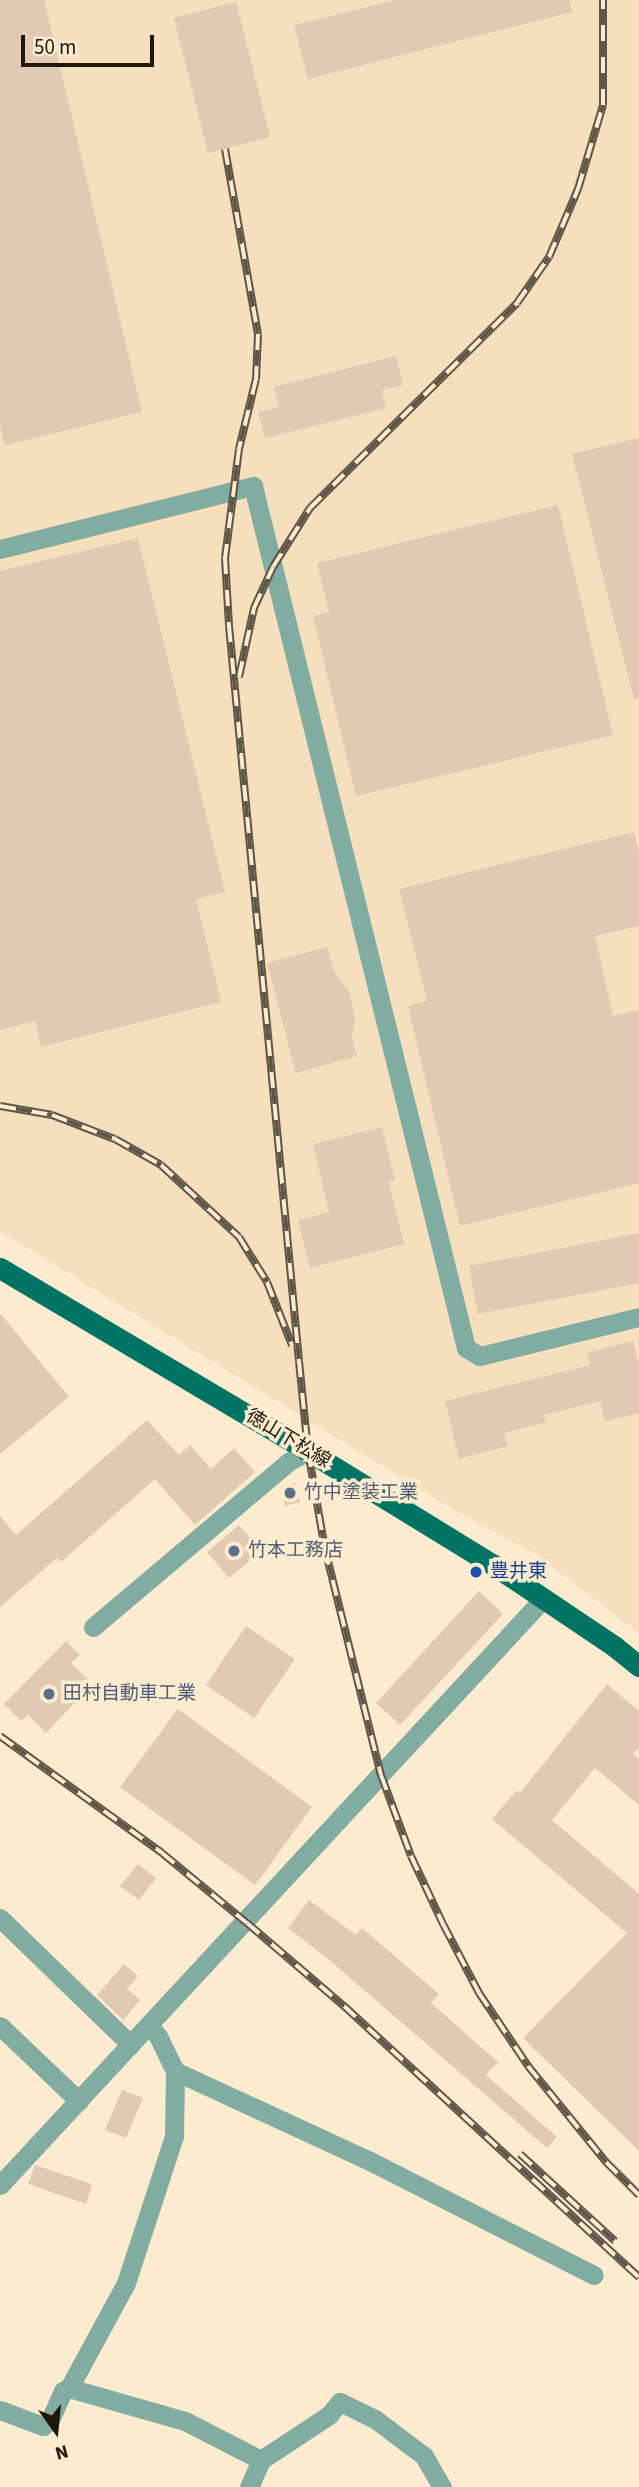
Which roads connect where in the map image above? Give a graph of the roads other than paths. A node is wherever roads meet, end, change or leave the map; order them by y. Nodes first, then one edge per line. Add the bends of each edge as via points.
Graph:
1 (0, 549) edge
2 (0, 1268) edge
3 (639, 1317) edge
4 (309, 1451) junction
5 (544, 1598) junction
6 (93, 1627) dead end
7 (639, 1666) edge
8 (0, 1918) edge
9 (0, 2026) edge
10 (149, 2026) junction
11 (131, 2045) junction
12 (175, 2071) junction
13 (79, 2101) junction
14 (0, 2185) edge
15 (594, 2275) dead end
16 (69, 2388) junction
17 (0, 2410) edge
18 (261, 2460) junction
19 (249, 2487) edge
20 (442, 2487) edge

1 - 3 street via 253,486 466,1348 480,1356
2 - 4 main road, 徳山下松線
4 - 5 main road, 徳山下松線
4 - 6 street via 288,1462
5 - 7 main road, 徳山下松線
5 - 10 street
8 - 11 street
9 - 13 street
10 - 11 street
10 - 12 street
11 - 13 street
12 - 15 street via 370,2161
12 - 16 street via 174,2136 167,2164 126,2283
13 - 14 street
16 - 17 street via 43,2426
16 - 18 street via 185,2421
18 - 19 street
18 - 20 street via 340,2402 375,2419 424,2456

